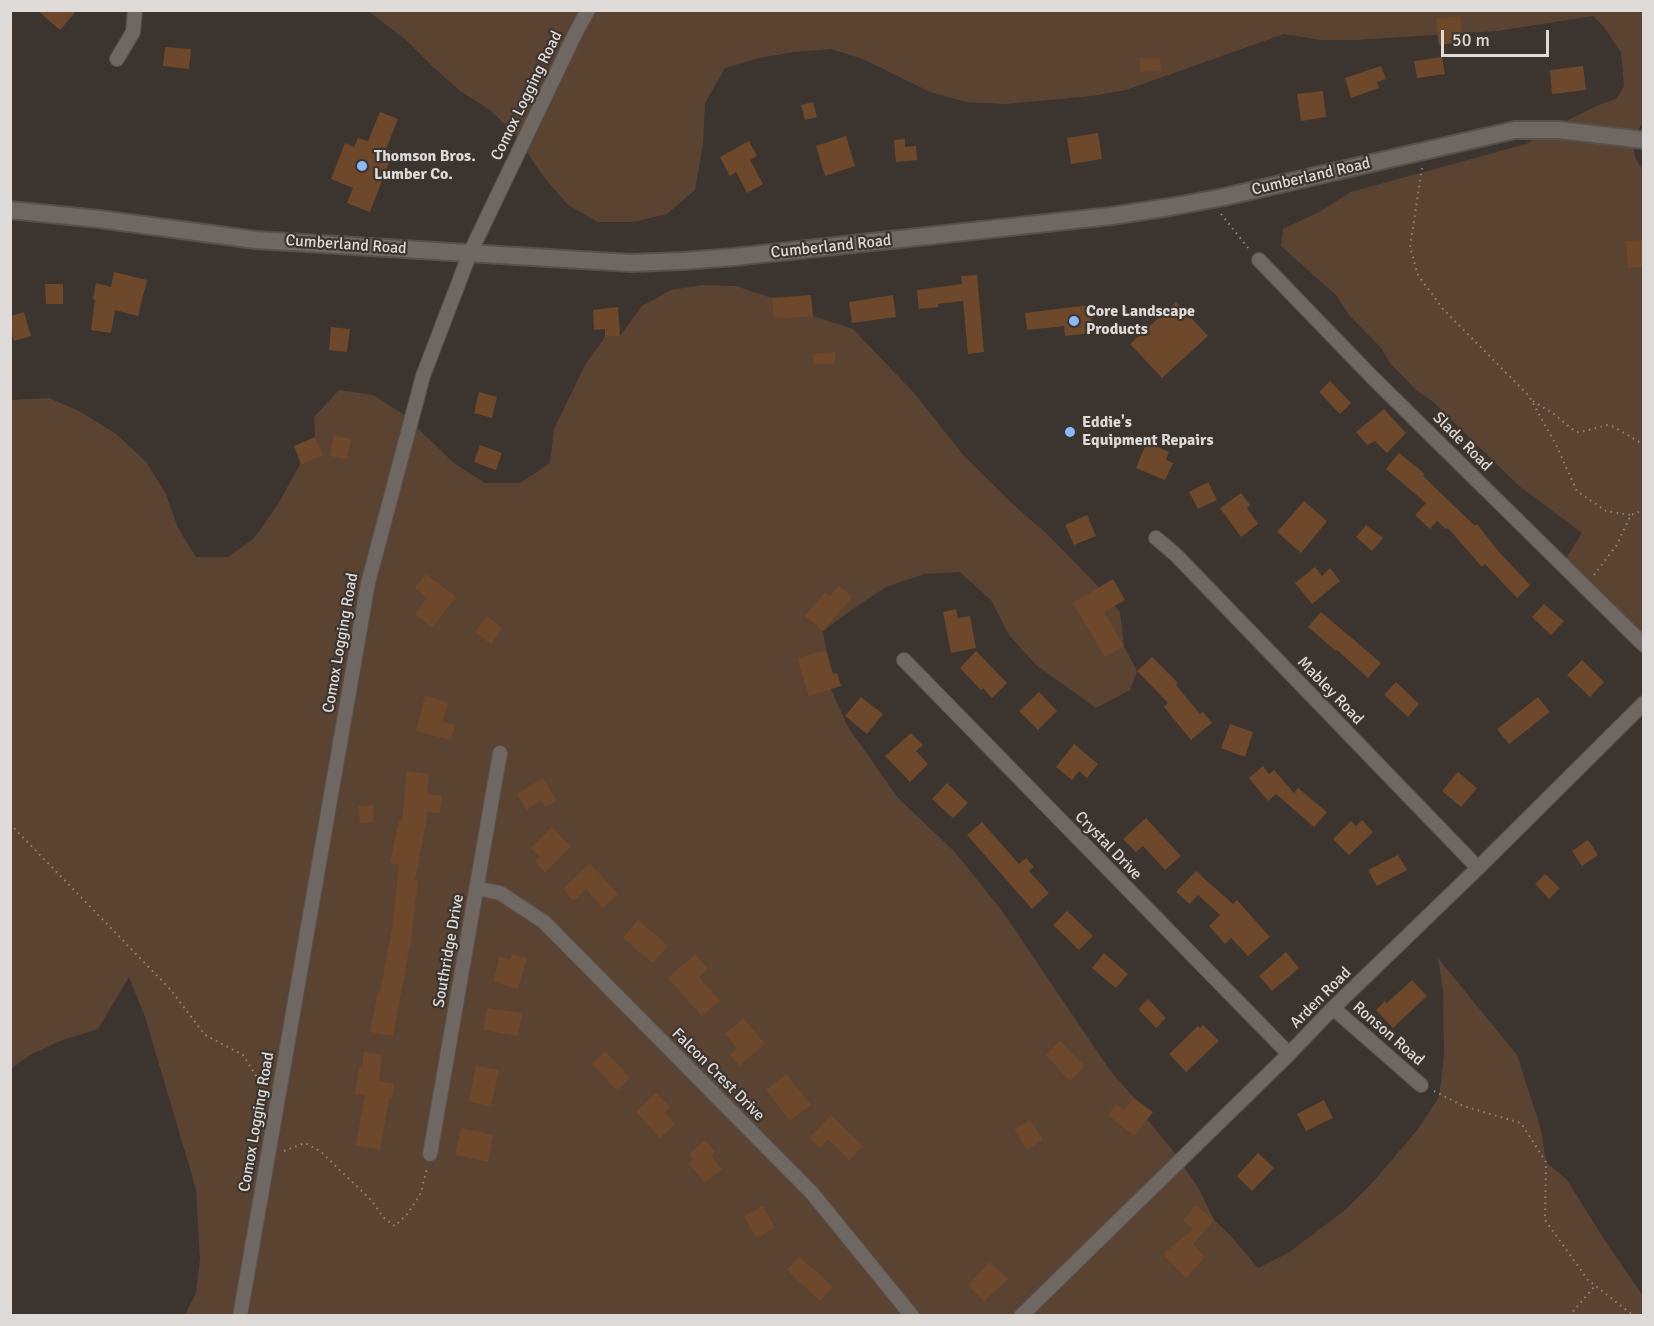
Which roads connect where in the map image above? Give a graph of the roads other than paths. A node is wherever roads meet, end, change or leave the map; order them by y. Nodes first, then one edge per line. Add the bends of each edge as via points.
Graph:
1 (135, 10) edge
2 (588, 10) edge
3 (117, 59) dead end
4 (1644, 140) edge
5 (10, 210) edge
6 (470, 253) junction
7 (1258, 260) road end
8 (1156, 538) dead end
9 (1644, 645) edge
10 (904, 660) dead end
11 (1644, 703) edge
12 (500, 753) dead end
13 (1478, 868) junction
14 (476, 888) junction
15 (1333, 1008) junction
16 (1289, 1054) junction
17 (1420, 1085) road end
18 (430, 1154) road end
19 (240, 1316) edge
20 (912, 1316) edge
21 (1021, 1316) edge

1 - 3 street via 133,32
2 - 6 street, Comox Logging Road
4 - 6 street, Cumberland Road via 1559,130 1515,130 1209,200 1111,216 734,257 631,263
5 - 6 street, Cumberland Road via 256,240
6 - 19 street, Comox Logging Road via 423,376 368,583
7 - 9 street, Slade Road
8 - 13 street, Mabley Road
10 - 16 street, Crystal Drive
11 - 13 street, Arden Road
12 - 14 street, Southridge Drive
13 - 15 street, Arden Road
14 - 18 street, Southridge Drive
14 - 20 street, Falcon Crest Drive via 500,893 544,922 812,1193
15 - 16 street, Arden Road
15 - 17 street, Ronson Road
16 - 21 street, Arden Road

